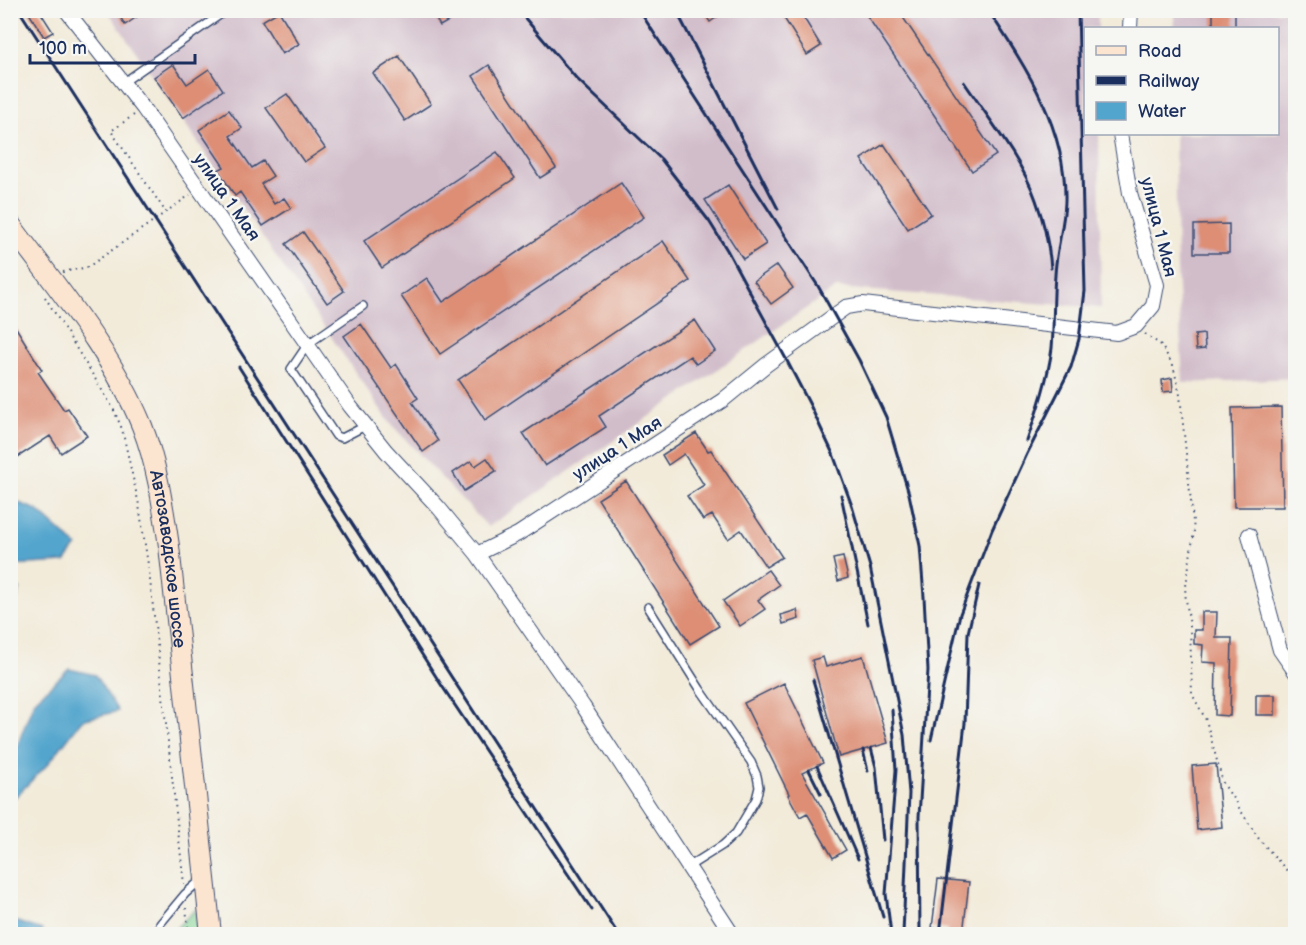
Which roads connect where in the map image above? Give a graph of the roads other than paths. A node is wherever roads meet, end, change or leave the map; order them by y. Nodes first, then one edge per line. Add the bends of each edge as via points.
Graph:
1 (66, 10) edge
2 (227, 10) edge
3 (1131, 10) edge
4 (1130, 27) edge
5 (124, 82) junction
6 (1120, 135) edge
7 (10, 224) edge
8 (363, 306) dead end
9 (308, 344) junction
10 (365, 426) junction
11 (1250, 535) dead end
12 (477, 554) junction
13 (648, 608) dead end
14 (1296, 673) edge
15 (688, 867) junction
16 (205, 876) junction
17 (160, 934) edge
18 (211, 934) edge
19 (732, 934) edge

1 - 5 street, улица 1 Мая
2 - 5 lane
3 - 4 street
5 - 9 street, улица 1 Мая
6 - 12 street, улица 1 Мая via 1130,193 1157,285 1153,306 1136,326 1117,333 863,304 846,307 723,400 518,534
7 - 16 main road, Автозаводское шоссе via 115,371 153,458 169,546
8 - 9 lane
9 - 10 street, улица 1 Мая
9 - 10 lane via 291,369 336,436 342,438
10 - 12 street, улица 1 Мая
11 - 14 street via 1280,650
12 - 15 street
13 - 15 lane via 751,762 759,787 736,833
15 - 19 street
16 - 17 lane via 160,924
16 - 18 main road, Автозаводское шоссе

